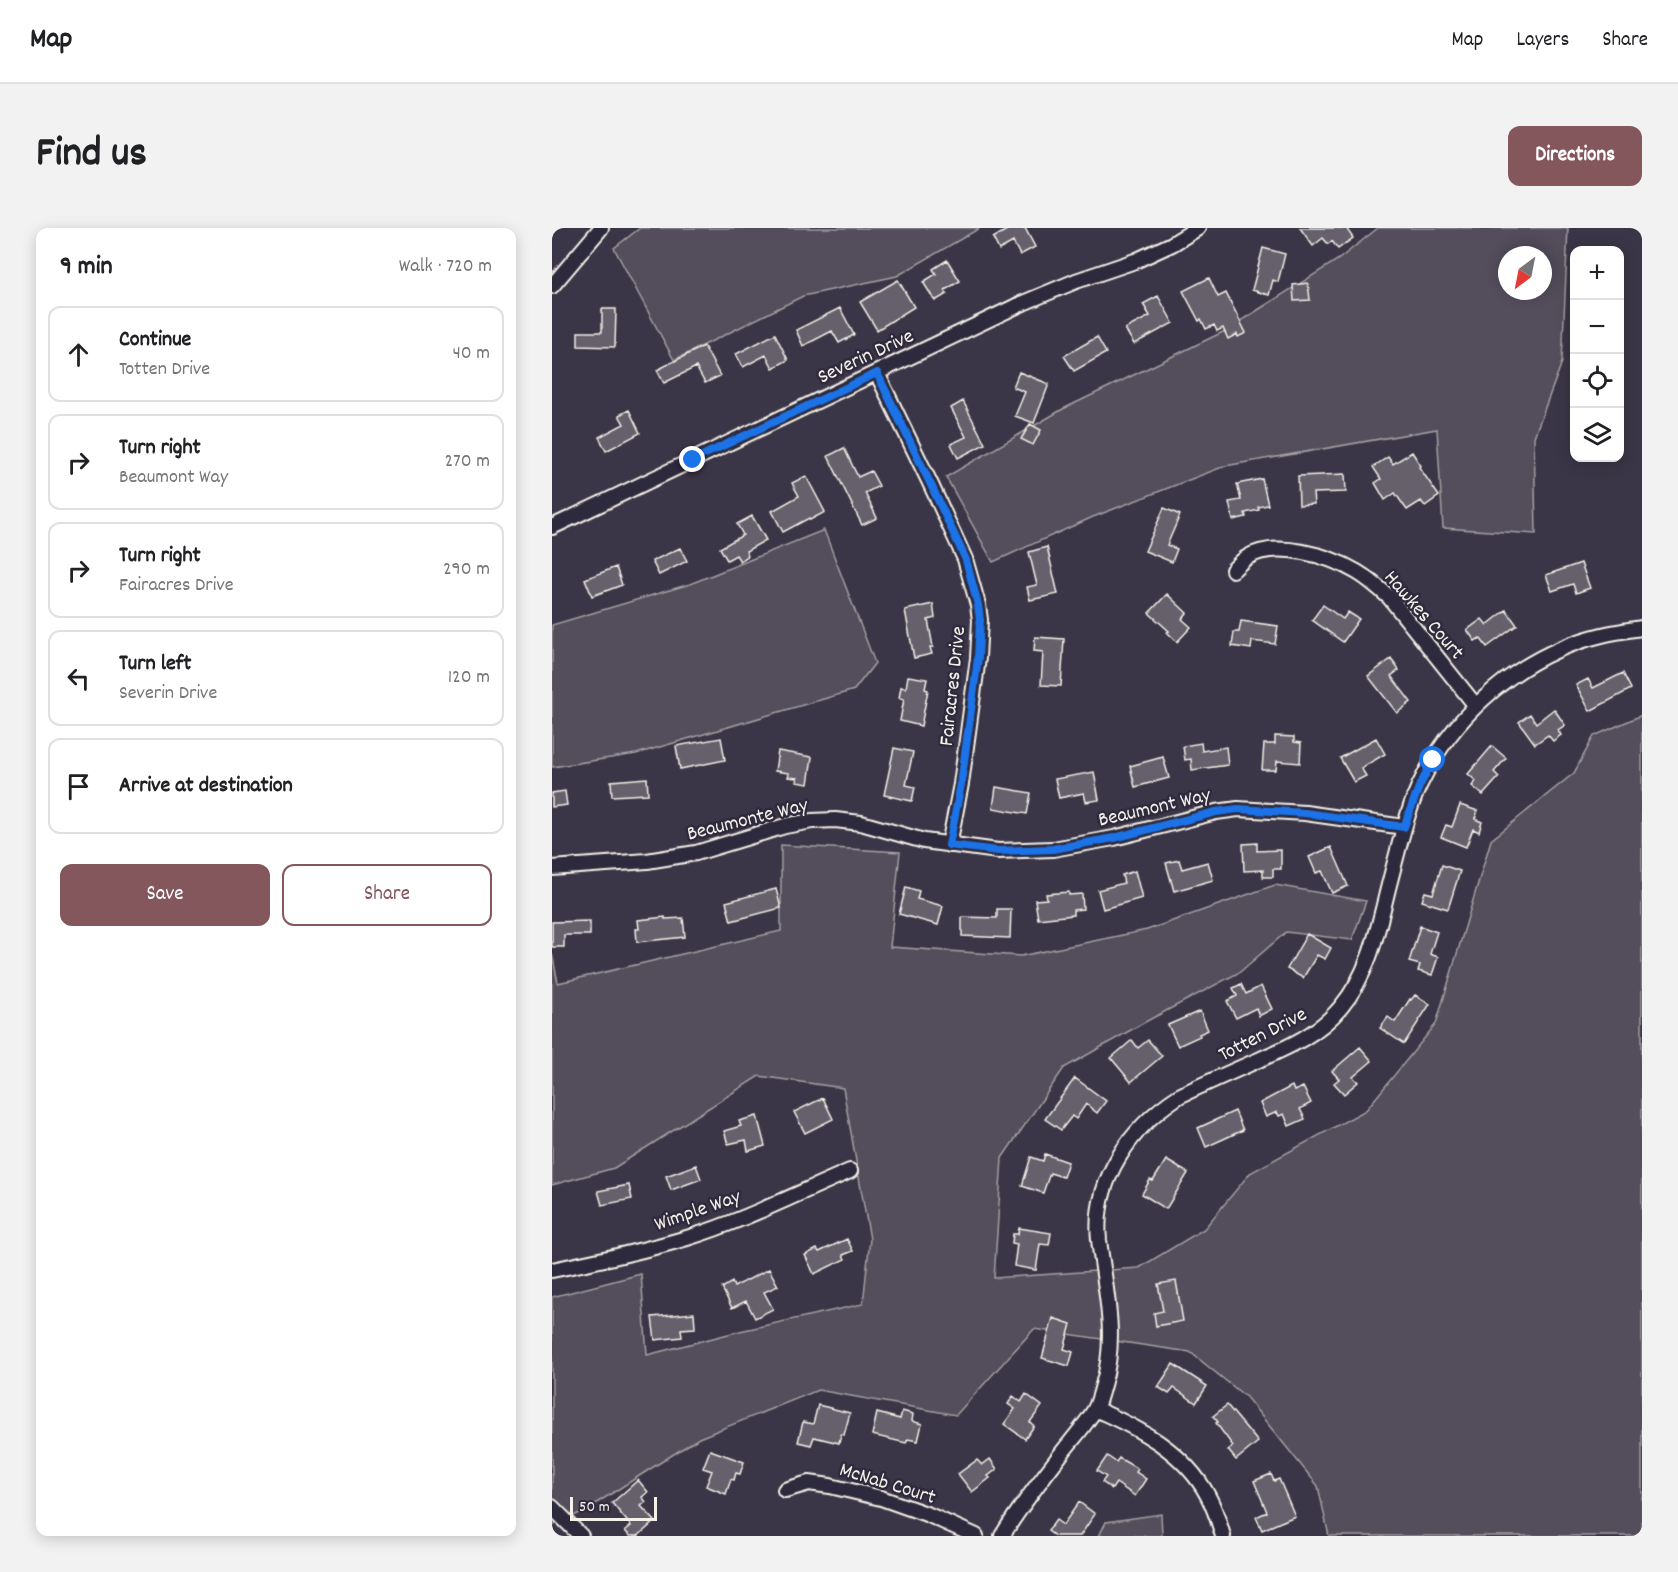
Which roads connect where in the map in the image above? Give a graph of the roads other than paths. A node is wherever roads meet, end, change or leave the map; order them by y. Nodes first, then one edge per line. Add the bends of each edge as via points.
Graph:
1 (601, 228) edge
2 (1198, 228) edge
3 (552, 286) edge
4 (877, 373) junction
5 (552, 526) edge
6 (1233, 570) dead end
7 (1642, 628) edge
8 (1476, 706) junction
9 (1404, 827) junction
10 (949, 845) junction
11 (552, 868) edge
12 (850, 1171) dead end
13 (552, 1270) edge
14 (1095, 1408) junction
15 (785, 1490) dead end
16 (552, 1507) edge
17 (581, 1536) edge
18 (976, 1536) edge
19 (1002, 1536) edge
20 (1223, 1536) edge

1 - 3 street
2 - 4 street, Severin Drive via 1135,261 1023,303
4 - 5 street, Severin Drive
4 - 10 street, Fairacres Drive via 966,560 978,605 978,658
6 - 8 street, Hawkes Court via 1246,558 1276,550 1317,555 1356,572 1389,597
7 - 8 street, Totten Drive via 1601,635 1532,663 1501,683
8 - 9 street, Totten Drive via 1433,760
9 - 10 street, Beaumont Way via 1305,813 1238,809 1053,849 998,851
9 - 14 street, Totten Drive via 1371,954 1359,983 1342,1007 1318,1030 1297,1042 1167,1104 1141,1126 1112,1168 1102,1195 1099,1228 1111,1350
10 - 11 street, Beaumonte Way via 861,823 812,821 696,853
12 - 13 street, Wimple Way via 688,1238
14 - 19 street, Totten Drive
14 - 20 street via 1126,1422 1176,1454 1207,1494
15 - 18 street, McNab Court via 809,1483 881,1498
16 - 17 street

